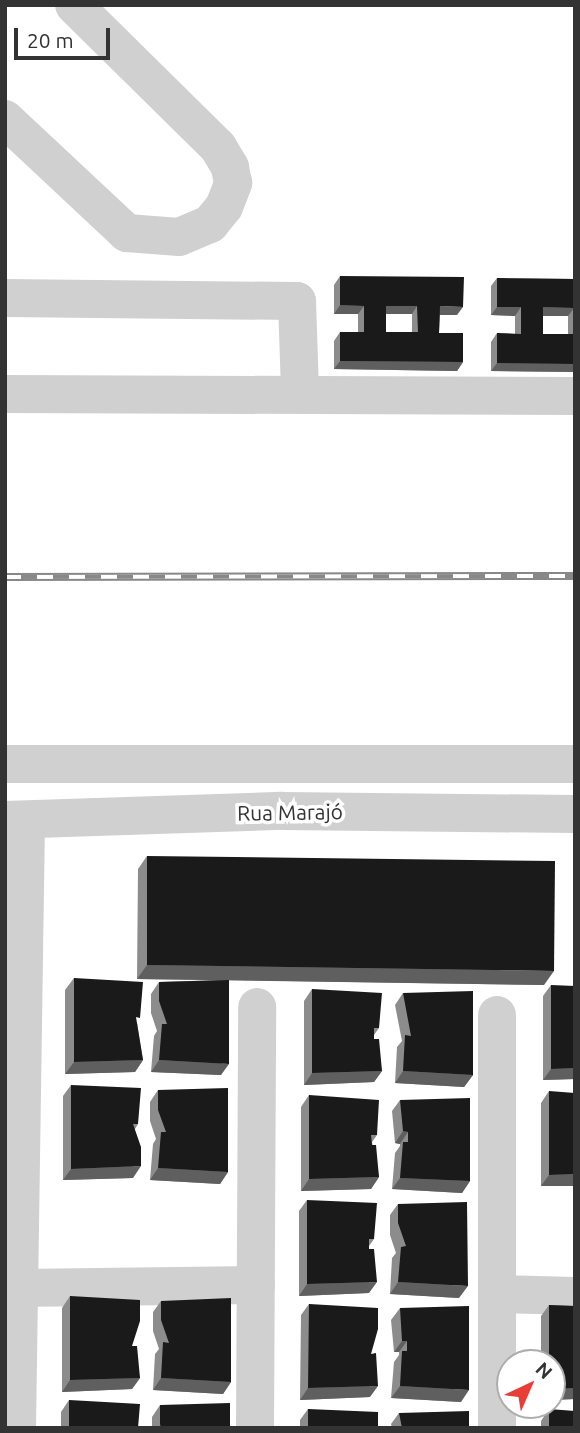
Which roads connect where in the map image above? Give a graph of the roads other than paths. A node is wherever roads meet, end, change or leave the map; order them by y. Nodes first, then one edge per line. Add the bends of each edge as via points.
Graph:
1 (74, 5) edge
2 (5, 118) edge
3 (5, 299) edge
4 (300, 393) junction
5 (5, 394) edge
6 (575, 397) edge
7 (186, 762) junction
8 (5, 764) edge
9 (575, 764) edge
10 (575, 814) edge
11 (185, 815) junction
12 (16, 821) edge
13 (257, 1007) dead end
14 (497, 1015) dead end
15 (256, 1285) junction
16 (18, 1288) junction
17 (497, 1294) junction
18 (575, 1296) edge
19 (17, 1428) edge
20 (256, 1428) edge
21 (497, 1428) edge

1 - 2 street via 218,147 233,183 224,207 210,224 179,237 127,233
3 - 4 street via 297,301
4 - 5 street
4 - 6 street
7 - 8 street
7 - 9 street
7 - 11 street
10 - 11 street, Rua Marajó
11 - 12 street, Rua Marajó
12 - 16 street
13 - 15 street
14 - 17 street
15 - 16 street
15 - 20 street
16 - 19 street
17 - 18 street
17 - 21 street

